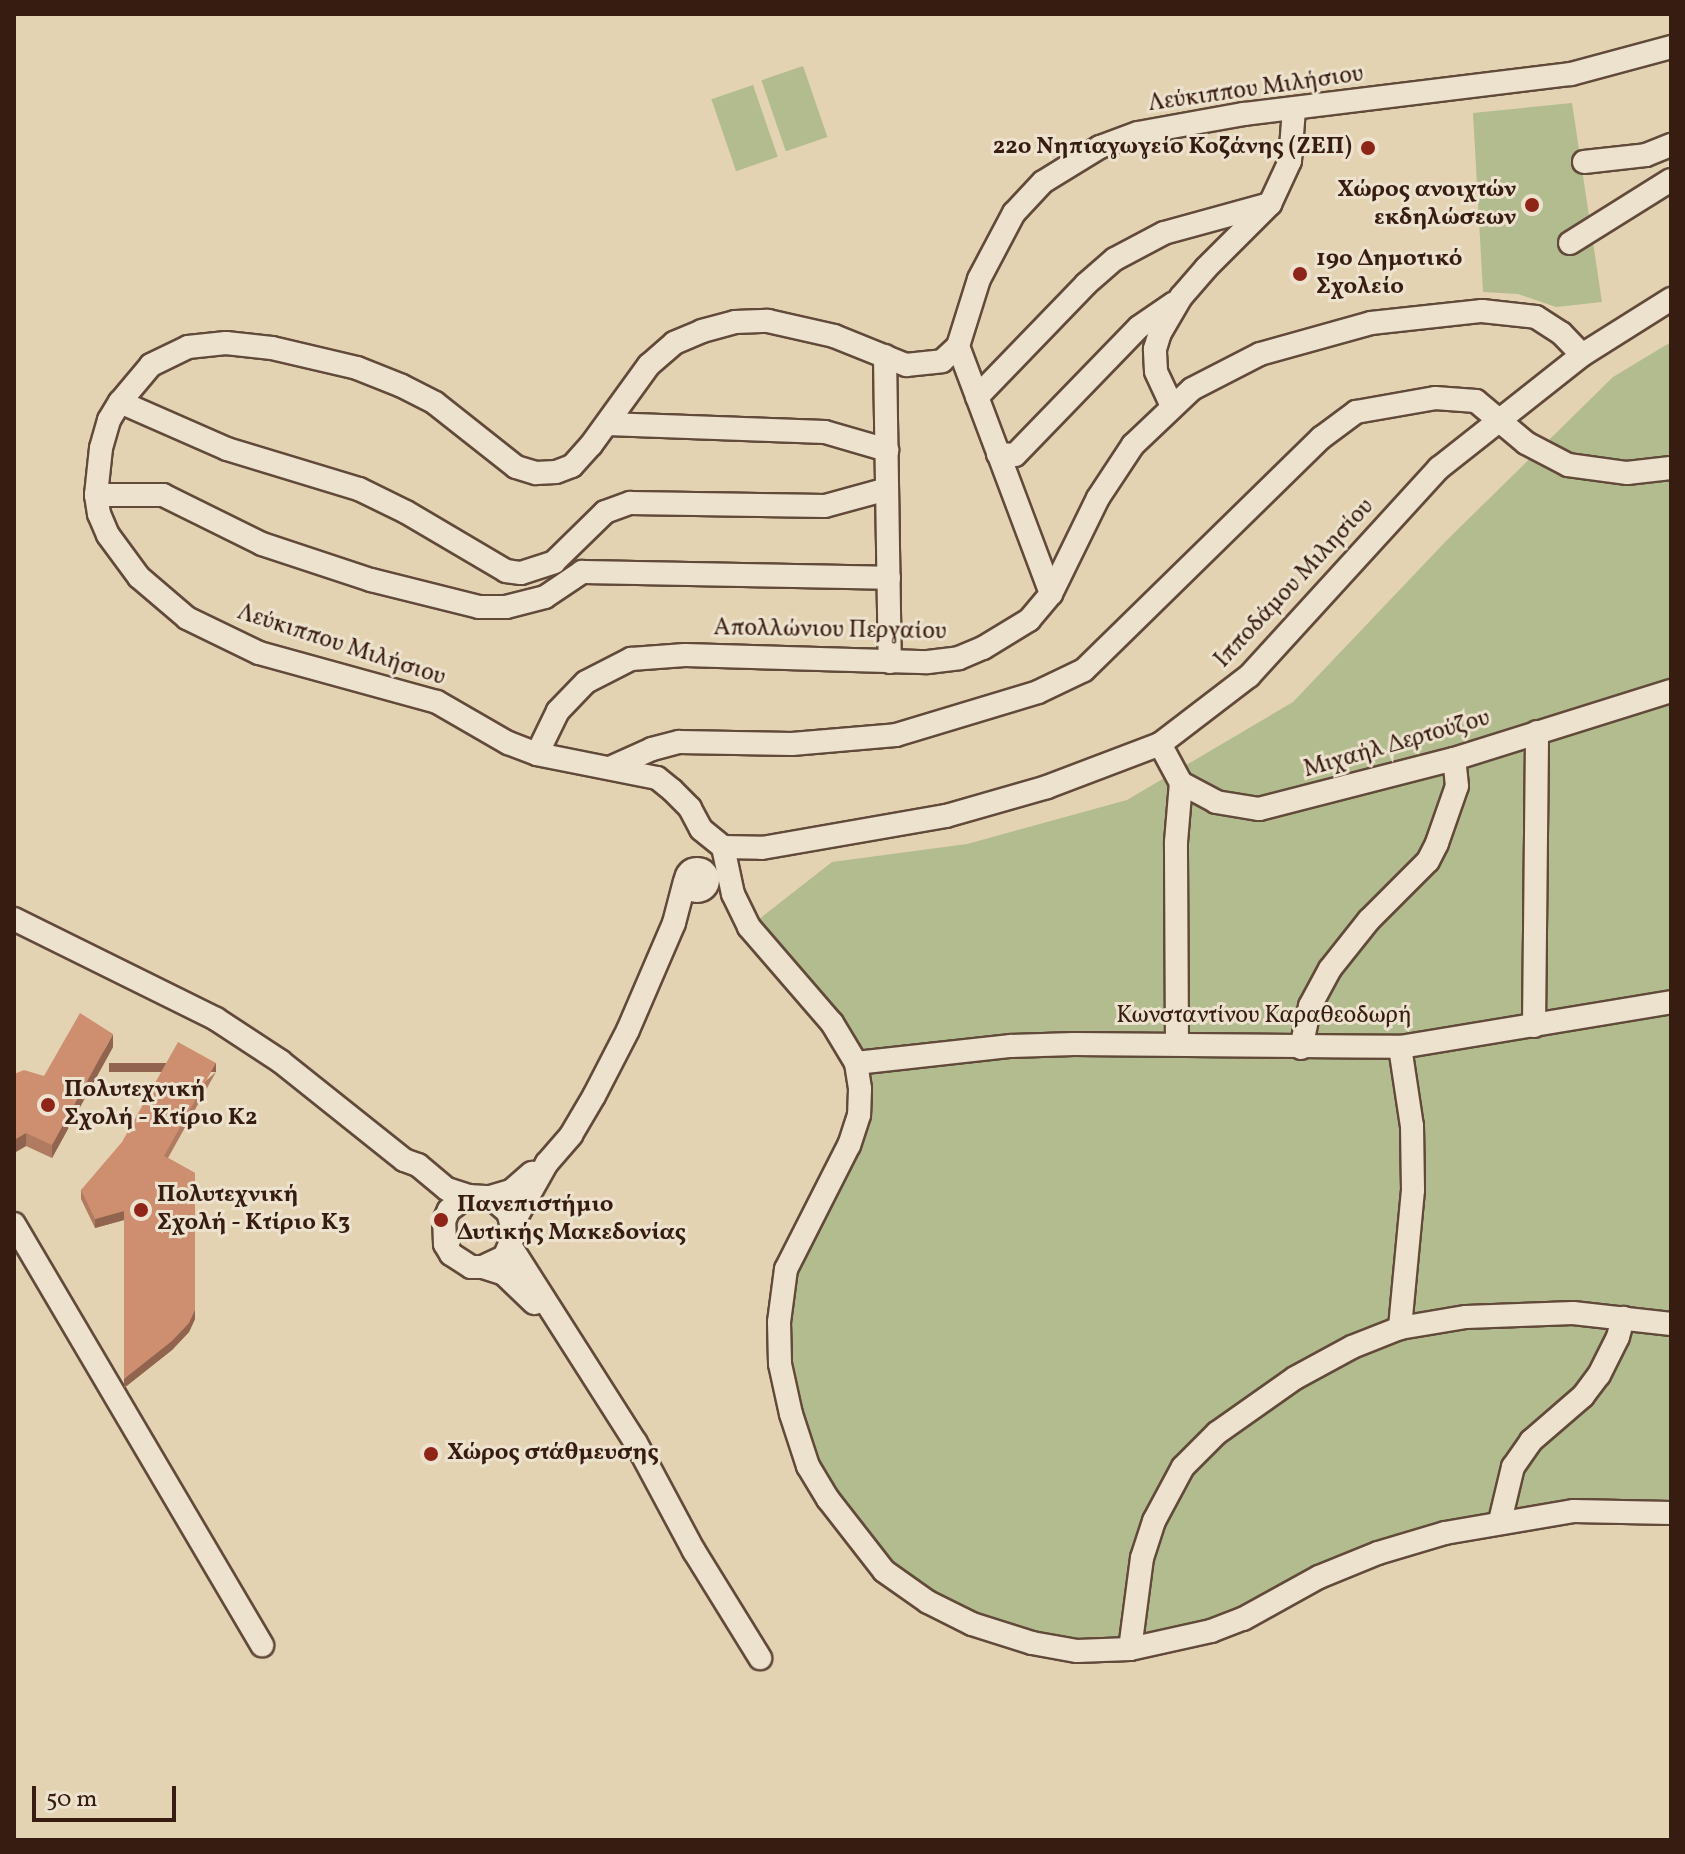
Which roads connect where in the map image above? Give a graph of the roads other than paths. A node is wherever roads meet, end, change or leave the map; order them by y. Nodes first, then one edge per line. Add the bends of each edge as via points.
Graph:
1 (1671, 47) edge
2 (1294, 109) junction
3 (1671, 145) edge
4 (1584, 162) dead end
5 (1671, 180) edge
6 (1270, 204) junction
7 (1570, 243) dead end
8 (1181, 297) junction
9 (1671, 299) edge
10 (958, 346) junction
11 (1582, 355) junction
12 (885, 356) junction
13 (977, 397) junction
14 (120, 402) junction
15 (1172, 406) junction
16 (1502, 422) junction
17 (607, 424) junction
18 (887, 450) junction
19 (998, 454) junction
20 (1671, 468) edge
21 (887, 489) junction
22 (96, 495) junction
23 (889, 578) junction
24 (1051, 594) junction
25 (890, 662) junction
26 (1671, 691) edge
27 (1537, 732) junction
28 (1160, 744) junction
29 (537, 754) junction
30 (1454, 759) junction
31 (612, 767) junction
32 (1181, 783) junction
33 (723, 847) junction
34 (14, 919) edge
35 (1671, 1002) edge
36 (1534, 1026) junction
37 (1177, 1044) junction
38 (1400, 1047) junction
39 (1301, 1048) junction
40 (856, 1063) junction
41 (404, 1160) junction
42 (547, 1163) junction
43 (479, 1197) junction
44 (444, 1221) junction
45 (513, 1223) junction
46 (14, 1224) edge
47 (511, 1247) junction
48 (483, 1267) junction
49 (1623, 1318) junction
50 (1671, 1324) edge
51 (559, 1325) junction
52 (1400, 1328) junction
53 (1671, 1513) edge
54 (1500, 1521) junction
55 (262, 1645) dead end
56 (1130, 1649) junction
57 (760, 1658) dead end

1 - 2 street, Λεύκιππου Μιλήσιου via 1571,74
2 - 6 street via 1290,161
2 - 10 street, Λεύκιππου Μιλήσιου via 1138,133 1100,147 1043,182 1014,213 979,279
3 - 4 street via 1646,155
5 - 7 street
6 - 8 street
6 - 13 street via 1164,233 1115,259
8 - 15 street via 1155,349 1156,371
8 - 19 street via 1139,327 1015,455
9 - 11 street, Ιπποδάμου Μιλησίου
10 - 12 street, Λεύκιππου Μιλήσιου via 942,361 925,365 906,365
10 - 13 street
11 - 15 street, Απολλώνιου Περγαίου via 1551,325 1527,314 1428,314 1330,333 1260,354 1208,379
11 - 16 street, Ιπποδάμου Μιλησίου
12 - 17 street, Λεύκιππου Μιλήσιου via 801,327 735,322 674,343 630,388
12 - 18 street
13 - 19 street
14 - 17 street, Λεύκιππου Μιλήσιου via 151,365 169,354 226,343 313,356 402,386 435,403 516,467 536,473 572,466
14 - 21 street via 227,449 359,489 506,571 521,573 554,562 605,512 630,503 825,506
14 - 22 street, Λεύκιππου Μιλήσιου via 101,448
15 - 24 street, Απολλώνιου Περγαίου via 1114,471
16 - 20 street via 1526,443 1568,465 1627,473
16 - 28 street, Ιπποδάμου Μιλησίου via 1439,468 1249,676
16 - 31 street via 1476,401 1449,399 1356,412 1223,530 1095,661 1038,692 896,735 792,744 679,742
17 - 18 street via 825,432
18 - 21 street
19 - 24 street
21 - 23 street
22 - 23 street via 163,495 262,544 479,607 506,607 545,597 582,572
22 - 29 street, Λεύκιππου Μιλήσιου via 99,514 121,554 187,618 259,653 437,702
23 - 25 street
24 - 25 street, Απολλώνιου Περγαίου via 1029,620 983,648 959,658
25 - 29 street, Απολλώνιου Περγαίου via 685,655 631,659 603,670 565,703
26 - 27 street, Μιχαήλ Δερτούζου
27 - 30 street, Μιχαήλ Δερτούζου
27 - 36 street
28 - 32 street
28 - 33 street, Ιπποδάμου Μιλησίου via 1047,787 946,816 762,848
29 - 31 street, Λεύκιππου Μιλήσιου
30 - 32 street, Μιχαήλ Δερτούζου via 1259,809 1216,802
30 - 39 street via 1457,786 1428,861 1369,920 1330,969 1310,1006
31 - 33 street, Λεύκιππου Μιλήσιου via 657,778
32 - 37 street via 1176,842
33 - 40 street via 733,894 749,927 832,1023
33 - 42 street via 696,881 674,923 594,1096
34 - 41 street via 216,1019 280,1061
35 - 36 street, Κωνσταντίνου Καραθεοδωρή
36 - 38 street, Κωνσταντίνου Καραθεοδωρή
37 - 39 street, Κωνσταντίνου Καραθεοδωρή
37 - 40 street, Κωνσταντίνου Καραθεοδωρή via 1011,1046
38 - 39 street, Κωνσταντίνου Καραθεοδωρή
38 - 52 street via 1412,1126 1413,1190
40 - 56 street via 859,1115 836,1173 786,1269 779,1322 780,1364 808,1466 884,1571 928,1602 972,1624 1032,1643 1077,1651
41 - 43 street via 447,1189
41 - 44 street via 436,1201
42 - 43 street via 511,1191
42 - 45 street
43 - 44 street via 449,1210
43 - 45 street via 508,1212
44 - 48 street via 442,1232 451,1254 471,1267
45 - 47 street
46 - 55 street
47 - 48 street via 504,1257
47 - 51 street
48 - 51 street via 504,1274
49 - 50 street
49 - 52 street via 1530,1312
49 - 54 street via 1599,1375 1531,1441 1513,1467
51 - 57 street via 636,1443
52 - 56 street via 1295,1378 1217,1433 1183,1467 1154,1521 1142,1558
53 - 54 street via 1574,1511
54 - 56 street via 1378,1553 1319,1577 1243,1619

